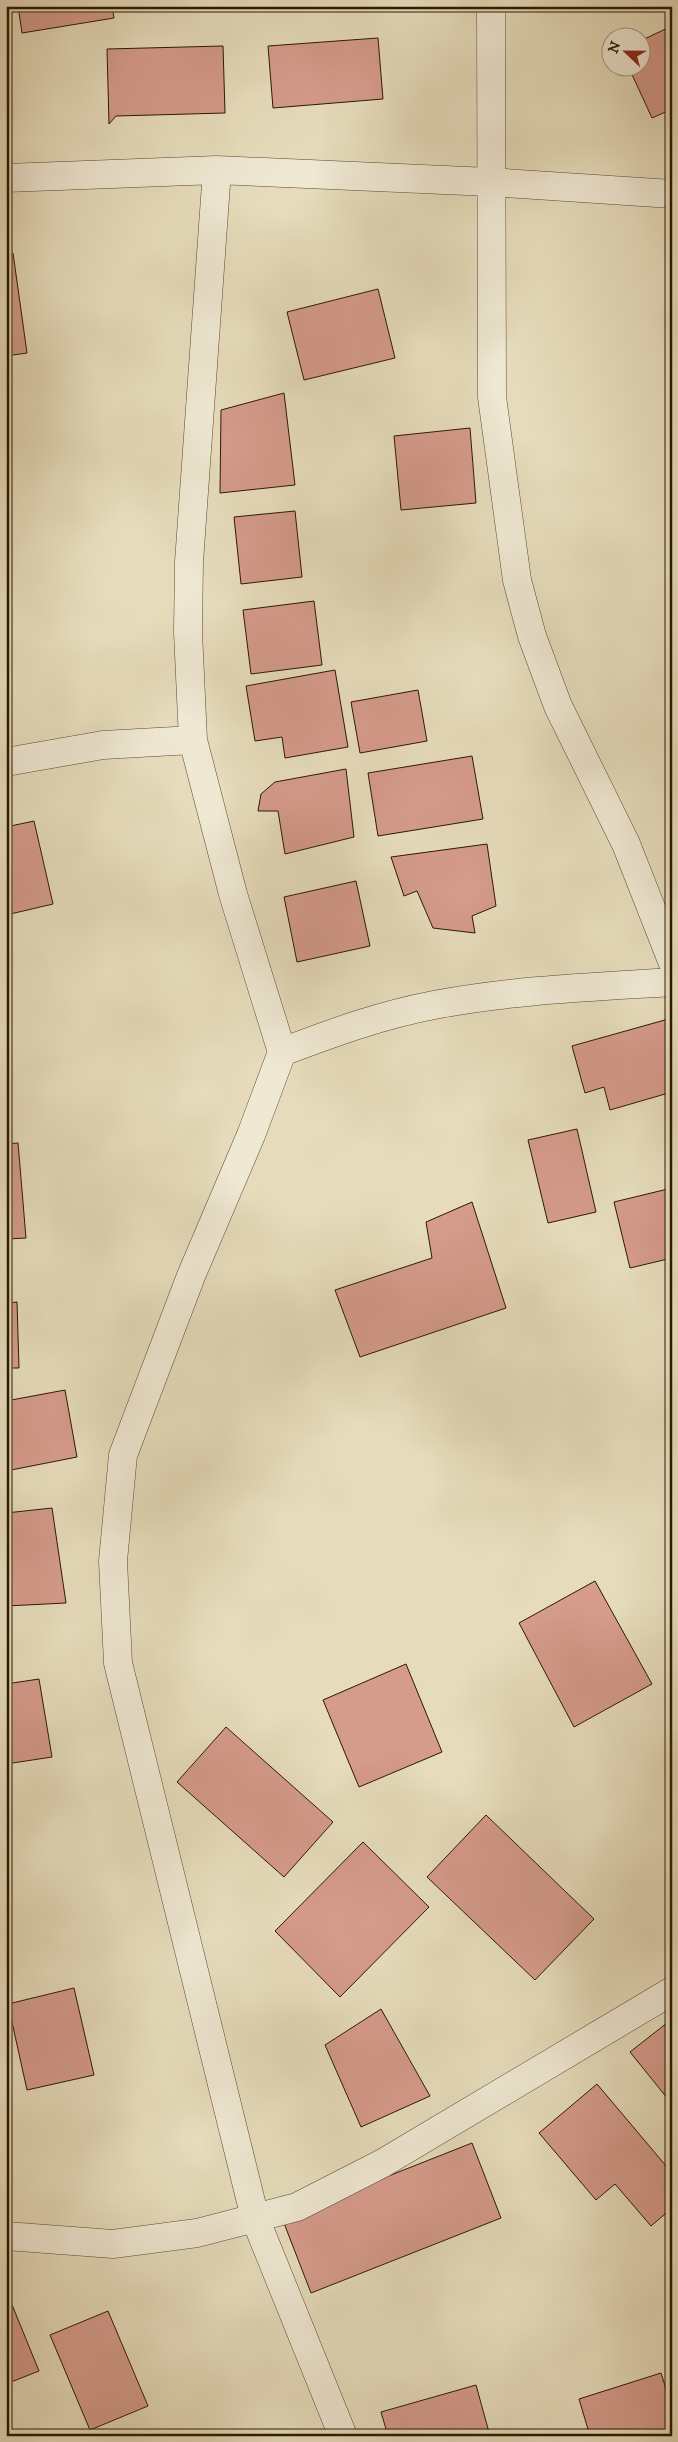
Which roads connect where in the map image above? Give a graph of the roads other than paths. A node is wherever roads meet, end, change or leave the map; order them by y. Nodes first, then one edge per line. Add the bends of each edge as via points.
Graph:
1 (491, 6) edge
2 (217, 170) junction
3 (6, 178) edge
4 (490, 182) junction
5 (672, 194) edge
6 (193, 740) junction
7 (6, 762) edge
8 (672, 961) edge
9 (672, 982) edge
10 (282, 1052) junction
11 (672, 1991) edge
12 (255, 2218) junction
13 (6, 2236) edge
14 (342, 2436) edge

1 - 4 street
2 - 3 street
2 - 4 street
2 - 6 street via 189,562 188,632
4 - 5 street
4 - 8 street via 492,397 517,580 532,636 558,706 626,844
6 - 7 street via 103,745
6 - 10 street via 233,894
9 - 10 street via 554,990 434,1005 357,1024
10 - 12 street via 123,1455 113,1561 118,1663
11 - 12 street via 383,2163 297,2207
12 - 13 street via 197,2233 114,2244
12 - 14 street

